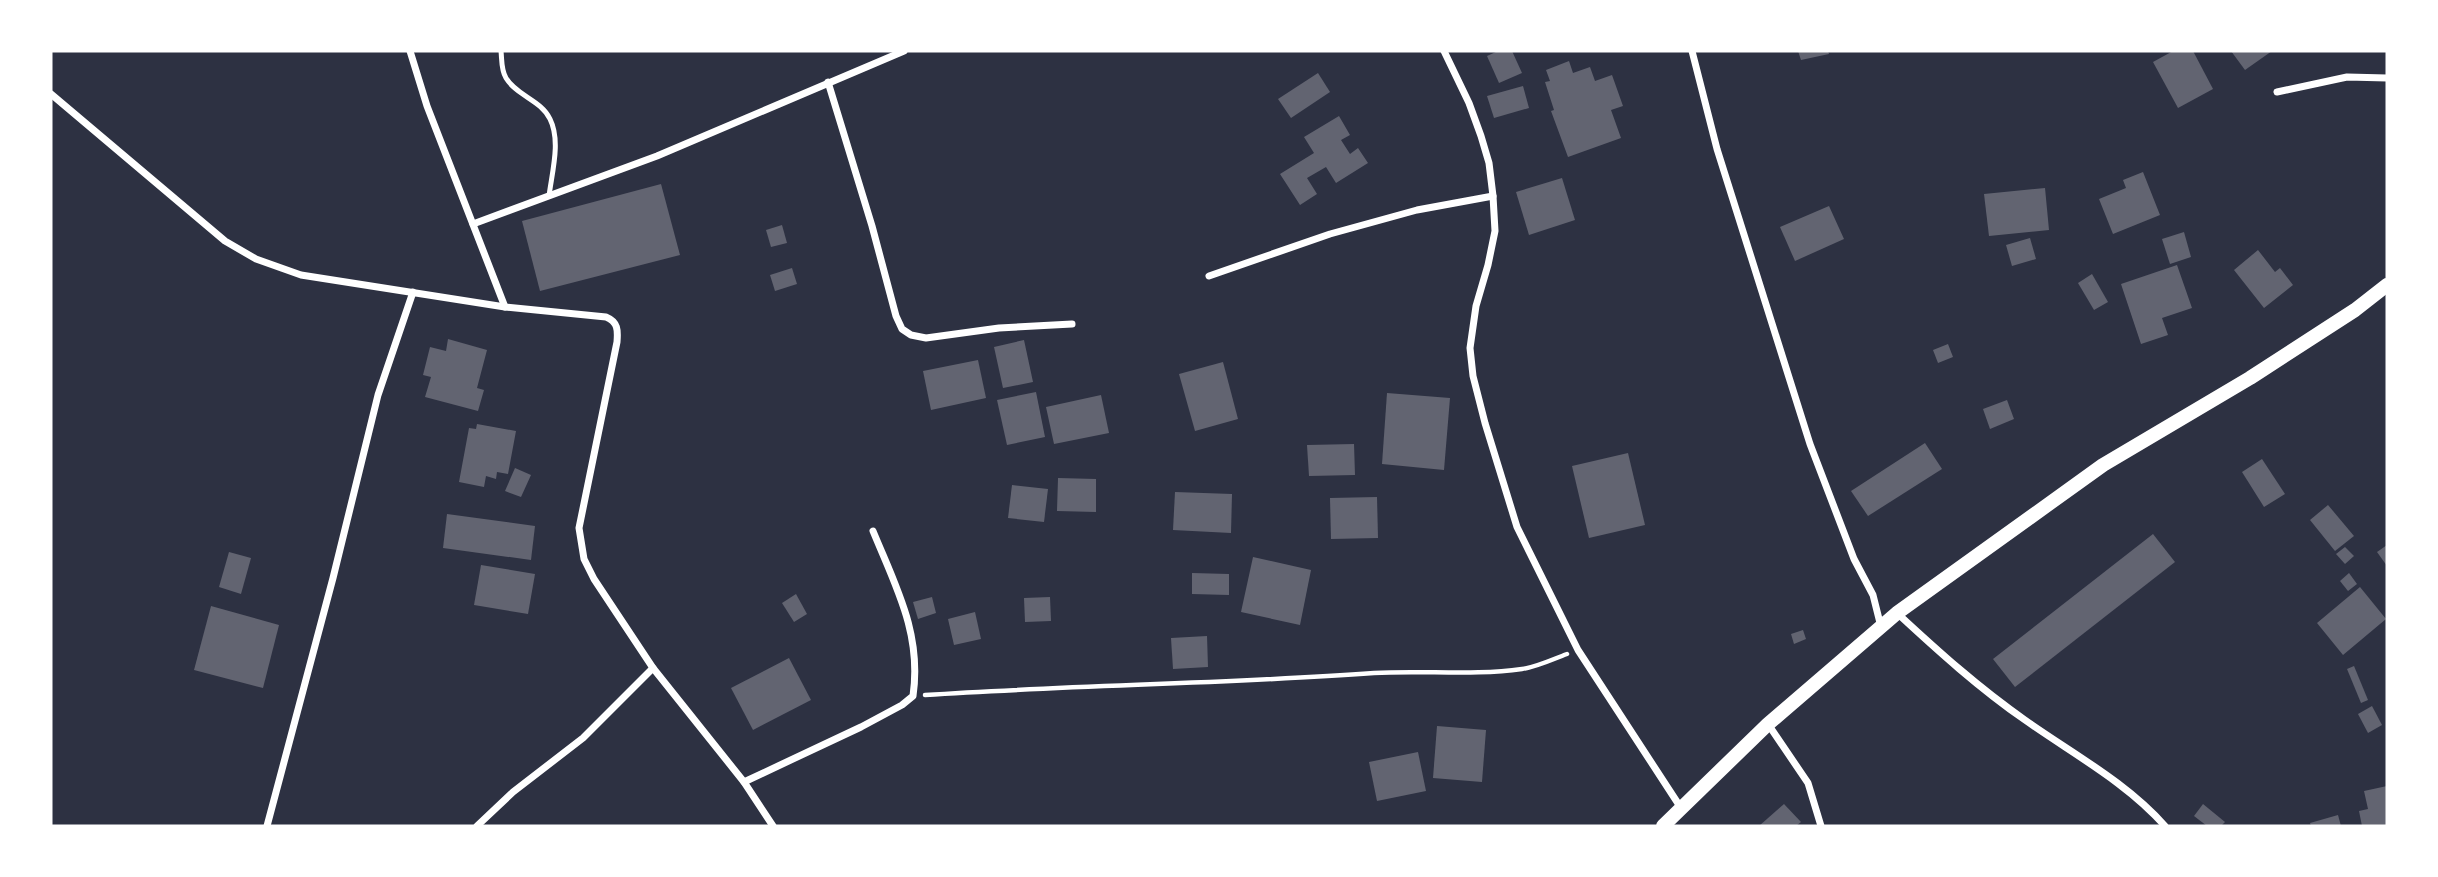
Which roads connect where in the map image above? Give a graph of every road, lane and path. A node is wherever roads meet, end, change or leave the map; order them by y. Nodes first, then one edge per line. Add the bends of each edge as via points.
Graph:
1 (410, 51) edge
2 (501, 51) edge
3 (904, 51) edge
4 (1444, 51) edge
5 (1692, 51) edge
6 (2387, 78) edge
7 (828, 82) junction
8 (2277, 92) dead end
9 (51, 94) edge
10 (550, 196) junction
11 (1493, 196) junction
12 (473, 224) junction
13 (1209, 276) dead end
14 (2387, 285) edge
15 (413, 292) junction
16 (505, 307) junction
17 (1072, 324) dead end
18 (873, 531) dead end
19 (1897, 613) junction
20 (1882, 627) junction
21 (1578, 650) junction
22 (653, 668) junction
23 (913, 696) junction
24 (1768, 724) junction
25 (744, 782) junction
26 (1681, 808) junction
27 (486, 817) junction
28 (267, 826) edge
29 (477, 826) edge
30 (493, 826) edge
31 (773, 826) edge
32 (1664, 826) edge
33 (1821, 826) edge
34 (2165, 826) edge

1 - 12 street
2 - 10 lane via 506,79 544,108 551,120 555,152
3 - 7 street
4 - 11 street via 1481,136
5 - 20 street via 1717,149 1810,444 1854,559 1873,594
6 - 8 street via 2347,77
7 - 10 street via 684,145
7 - 17 street via 902,329 926,338
9 - 15 street via 225,241 256,259 301,275
10 - 12 street
11 - 13 street via 1417,210 1331,234
11 - 21 street via 1495,230 1472,327 1473,376 1517,527
12 - 16 street
14 - 19 main road via 2320,333 2103,465
15 - 16 street
15 - 28 street via 378,395
16 - 22 street via 606,317 618,328 579,528 584,559 594,579
18 - 23 street via 913,633 917,672
19 - 20 main road
19 - 34 street via 1983,690 2115,779
20 - 24 main road
21 - 23 path via 1514,670
21 - 26 street
22 - 25 street
22 - 27 street via 583,738
23 - 25 street via 861,727
24 - 26 main road
24 - 33 street via 1808,783
25 - 31 street
26 - 32 main road
27 - 29 street
27 - 30 street

